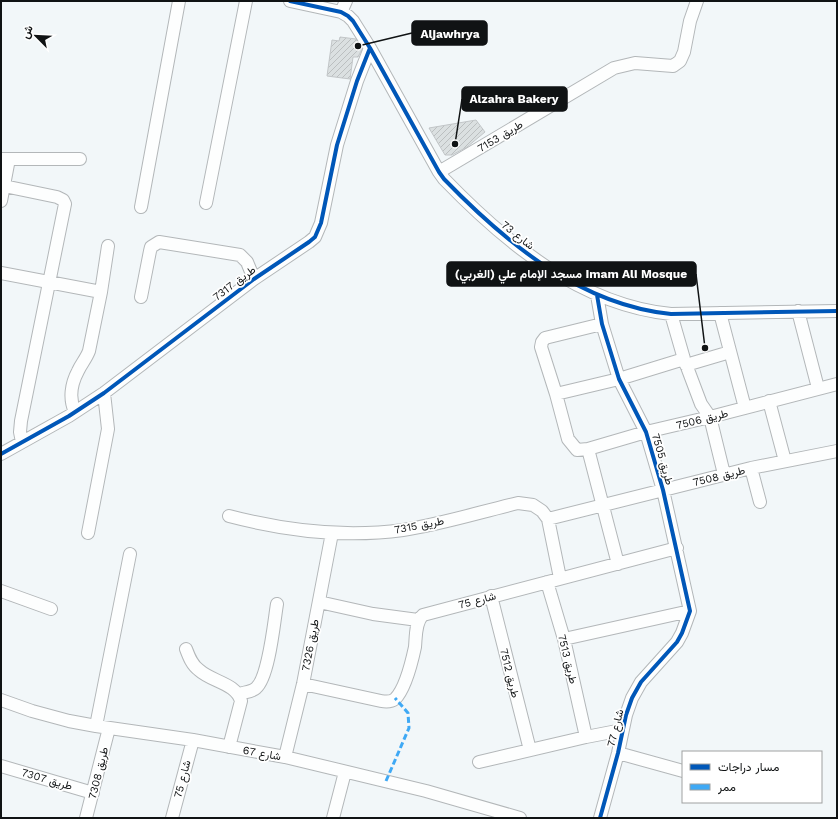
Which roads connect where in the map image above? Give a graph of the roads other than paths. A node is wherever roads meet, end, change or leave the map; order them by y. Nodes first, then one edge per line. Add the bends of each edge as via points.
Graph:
1 (179, 1) edge
2 (246, 1) edge
3 (290, 1) edge
4 (697, 1) edge
5 (343, 6) edge
6 (370, 48) junction
7 (5, 159) edge
8 (80, 159) dead end
9 (439, 172) junction
10 (4, 186) junction
11 (1, 201) edge
12 (206, 202) dead end
13 (141, 207) dead end
14 (108, 246) dead end
15 (1, 273) edge
16 (254, 279) junction
17 (49, 282) junction
18 (100, 292) junction
19 (597, 295) junction
20 (141, 297) dead end
21 (798, 311) junction
22 (837, 311) edge
23 (720, 313) junction
24 (671, 314) junction
25 (602, 324) junction
26 (730, 352) junction
27 (685, 362) junction
28 (619, 379) junction
29 (837, 384) edge
30 (818, 388) junction
31 (104, 393) junction
32 (556, 394) junction
33 (769, 401) junction
34 (745, 408) junction
35 (75, 412) junction
36 (710, 417) junction
37 (646, 432) junction
38 (22, 442) junction
39 (588, 449) junction
40 (837, 451) edge
41 (1, 454) edge
42 (785, 461) junction
43 (751, 468) junction
44 (724, 474) junction
45 (663, 490) junction
46 (760, 502) dead end
47 (602, 504) junction
48 (229, 516) dead end
49 (548, 519) junction
50 (88, 533) dead end
51 (332, 533) junction
52 (677, 548) junction
53 (130, 554) dead end
54 (618, 564) junction
55 (560, 578) junction
56 (547, 582) junction
57 (1, 591) edge
58 (491, 596) junction
59 (319, 602) junction
60 (277, 604) dead end
61 (51, 609) dead end
62 (690, 611) junction
63 (418, 620) junction
64 (564, 639) junction
65 (186, 649) dead end
66 (303, 684) junction
67 (239, 694) junction
68 (1, 700) edge
69 (96, 726) junction
70 (109, 728) junction
71 (622, 730) junction
72 (586, 737) junction
73 (193, 740) junction
74 (229, 747) junction
75 (530, 750) junction
76 (618, 753) junction
77 (285, 757) junction
78 (479, 762) dead end
79 (1, 766) edge
80 (682, 771) edge
81 (345, 772) junction
82 (93, 792) junction
83 (487, 814) edge
84 (86, 818) edge
85 (172, 818) edge
86 (333, 818) edge
87 (520, 818) edge
88 (600, 818) edge

1 - 13 street
2 - 12 street
3 - 5 street, شارع 73
4 - 9 street, طريق 7153 via 684,52 680,61 673,66 635,63 614,68
5 - 6 street, شارع 73
6 - 9 street, شارع 73
6 - 16 street, طريق 7317 via 357,80 337,145 318,230 309,242
7 - 8 street
7 - 10 street
9 - 19 street, شارع 73 via 488,222 531,256
10 - 11 street
10 - 17 street via 63,200 64,208
14 - 18 street
15 - 17 street
16 - 20 street via 247,262 240,254 159,242 151,247
16 - 31 street, طريق 7317
17 - 18 street
17 - 38 street via 21,422
18 - 35 street via 89,351 73,384 71,402
19 - 24 street, شارع 73 via 651,311
19 - 25 street, طريق 7505
21 - 22 street, شارع 73
21 - 23 street, شارع 73
21 - 30 street
23 - 24 street, شارع 73
23 - 26 street
24 - 27 street
25 - 28 street, طريق 7505
25 - 32 street via 545,338 542,342 541,347
26 - 27 street
26 - 34 street
27 - 28 street
27 - 36 street
28 - 32 street
28 - 37 street, طريق 7505
29 - 30 street, طريق 7506
30 - 33 street, طريق 7506
31 - 35 street, طريق 7317
31 - 50 street via 108,429
32 - 39 street via 568,439 577,450
33 - 34 street, طريق 7506
33 - 42 street
34 - 36 street, طريق 7506
35 - 38 street, طريق 7317
36 - 37 street, طريق 7506
36 - 44 street
37 - 39 street, طريق 7506
37 - 45 street, طريق 7505
38 - 41 street, طريق 7317
39 - 47 street
40 - 42 street, طريق 7508
42 - 43 street, طريق 7508
43 - 44 street, طريق 7508
43 - 46 street
44 - 45 street, طريق 7508
45 - 47 street, طريق 7508
45 - 52 street, طريق 7505
47 - 49 street
47 - 54 street
48 - 51 street, طريق 7315 via 277,527
49 - 51 street, طريق 7315 via 533,505 518,503 404,530
49 - 55 street
51 - 59 street, طريق 7326
52 - 54 street, شارع 75
52 - 62 street, طريق 7505
53 - 69 street
54 - 55 street, شارع 75
55 - 56 street, شارع 75
56 - 58 street, شارع 75
56 - 64 street, طريق 7513
57 - 61 street
58 - 63 street, شارع 75 via 426,614
58 - 75 street, طريق 7512
59 - 63 street via 373,614
59 - 66 street, طريق 7326
60 - 67 street via 263,679 257,688
62 - 64 street
62 - 71 street, شارع 77 via 676,642 641,682 632,698
63 - 66 street via 409,669 395,698 386,702
64 - 72 street, طريق 7513
65 - 67 street via 199,671 233,688
66 - 77 street, طريق 7326
67 - 74 street via 241,700
68 - 69 street, شارع 67 via 50,716
69 - 70 street, شارع 67
70 - 73 street, شارع 67
70 - 82 street, طريق 7308
71 - 72 street
71 - 76 street, شارع 77
72 - 75 street
73 - 74 street, شارع 67
73 - 85 street, شارع 75
74 - 77 street, شارع 67
75 - 78 street
76 - 80 street
76 - 88 street, شارع 77
77 - 81 street, شارع 67
79 - 82 street, طريق 7307
81 - 83 street, شارع 67 via 426,791
81 - 86 street
82 - 84 street, طريق 7308
83 - 87 street, شارع 67

